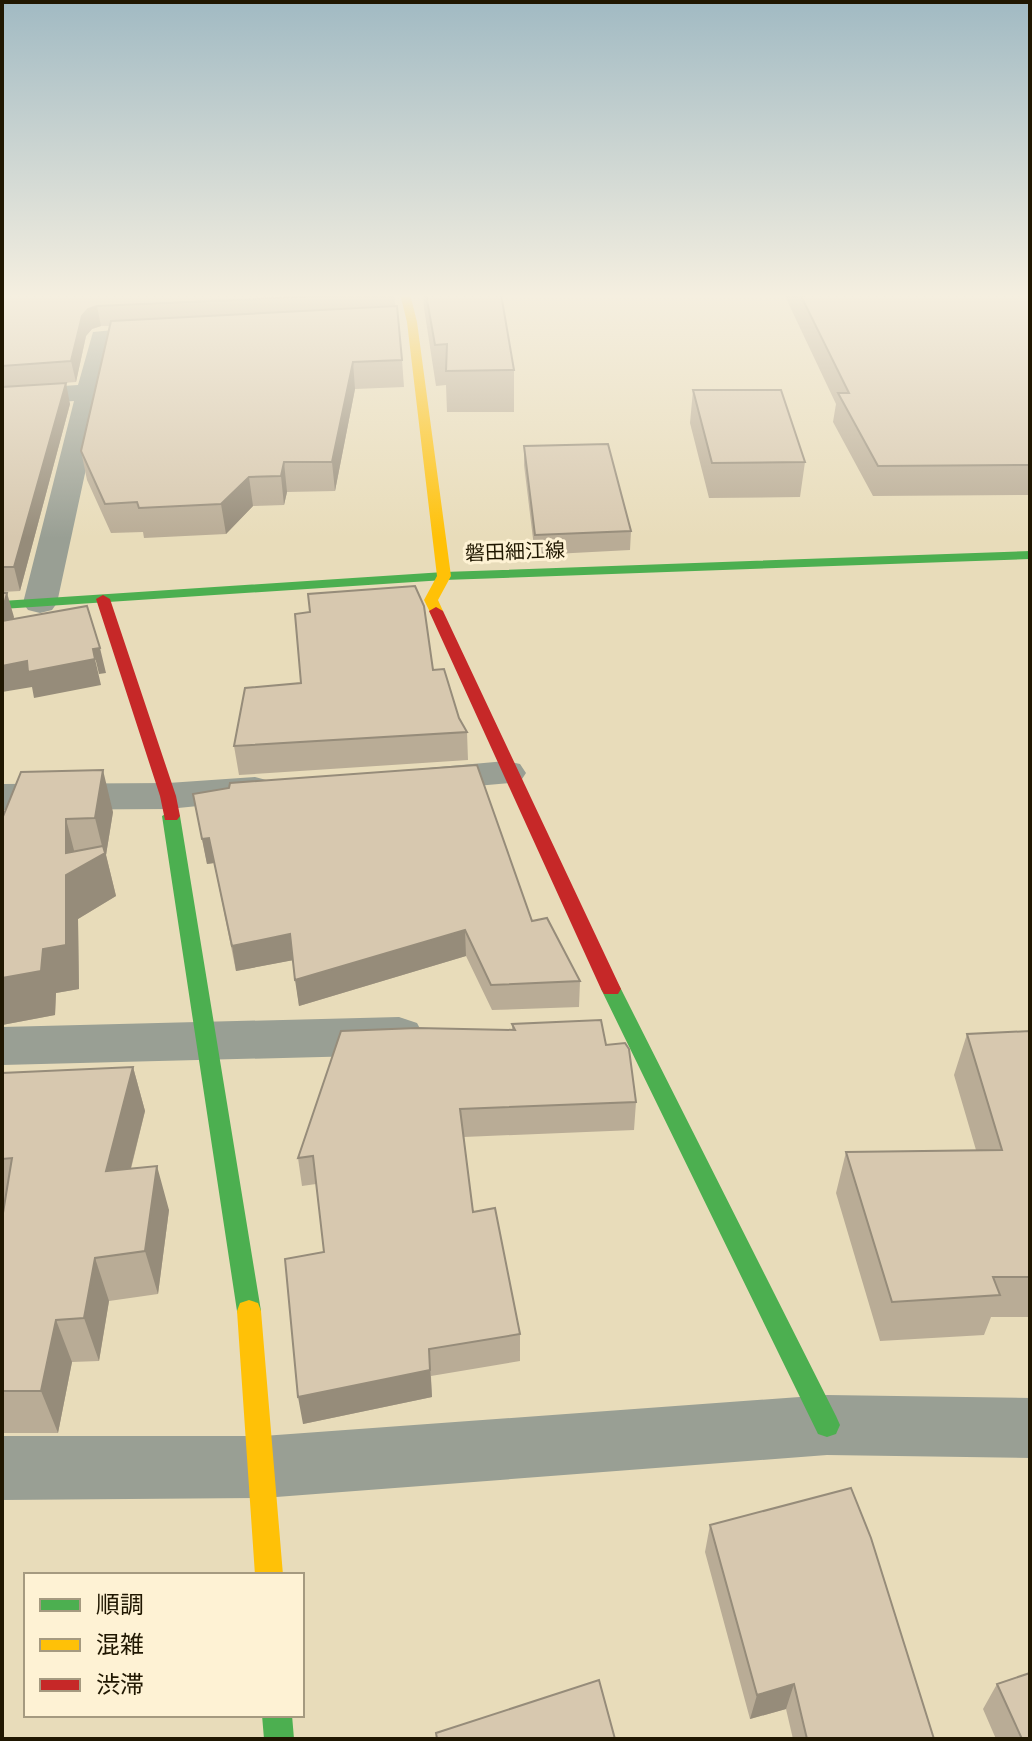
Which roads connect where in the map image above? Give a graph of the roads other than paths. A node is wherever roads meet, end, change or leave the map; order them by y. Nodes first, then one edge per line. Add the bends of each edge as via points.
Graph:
1 (94, 375) edge
2 (419, 375) edge
3 (90, 392) junction
4 (2, 398) edge
5 (1030, 555) edge
6 (444, 576) junction
7 (103, 599) junction
8 (40, 603) junction
9 (2, 605) edge
10 (506, 773) junction
11 (383, 781) edge
12 (291, 787) edge
13 (168, 796) junction
14 (2, 797) edge
15 (441, 1034) edge
16 (209, 1043) junction
17 (2, 1046) edge
18 (827, 1425) junction
19 (1030, 1428) edge
20 (263, 1467) junction
21 (2, 1468) edge
22 (269, 1573) edge
23 (277, 1717) edge
24 (279, 1739) edge

1 - 3 street
2 - 6 street
3 - 4 street
3 - 8 street
5 - 6 street, 磐田細江線
6 - 7 street, 磐田細江線
6 - 10 street via 431,600
7 - 8 street, 磐田細江線
7 - 13 street
8 - 9 street, 磐田細江線
10 - 11 street
10 - 18 street via 604,1027
12 - 13 street
13 - 14 street
13 - 16 street
15 - 16 street
16 - 17 street
16 - 20 street via 252,1332
18 - 19 street
18 - 20 street
20 - 21 street
20 - 22 street
23 - 24 street

